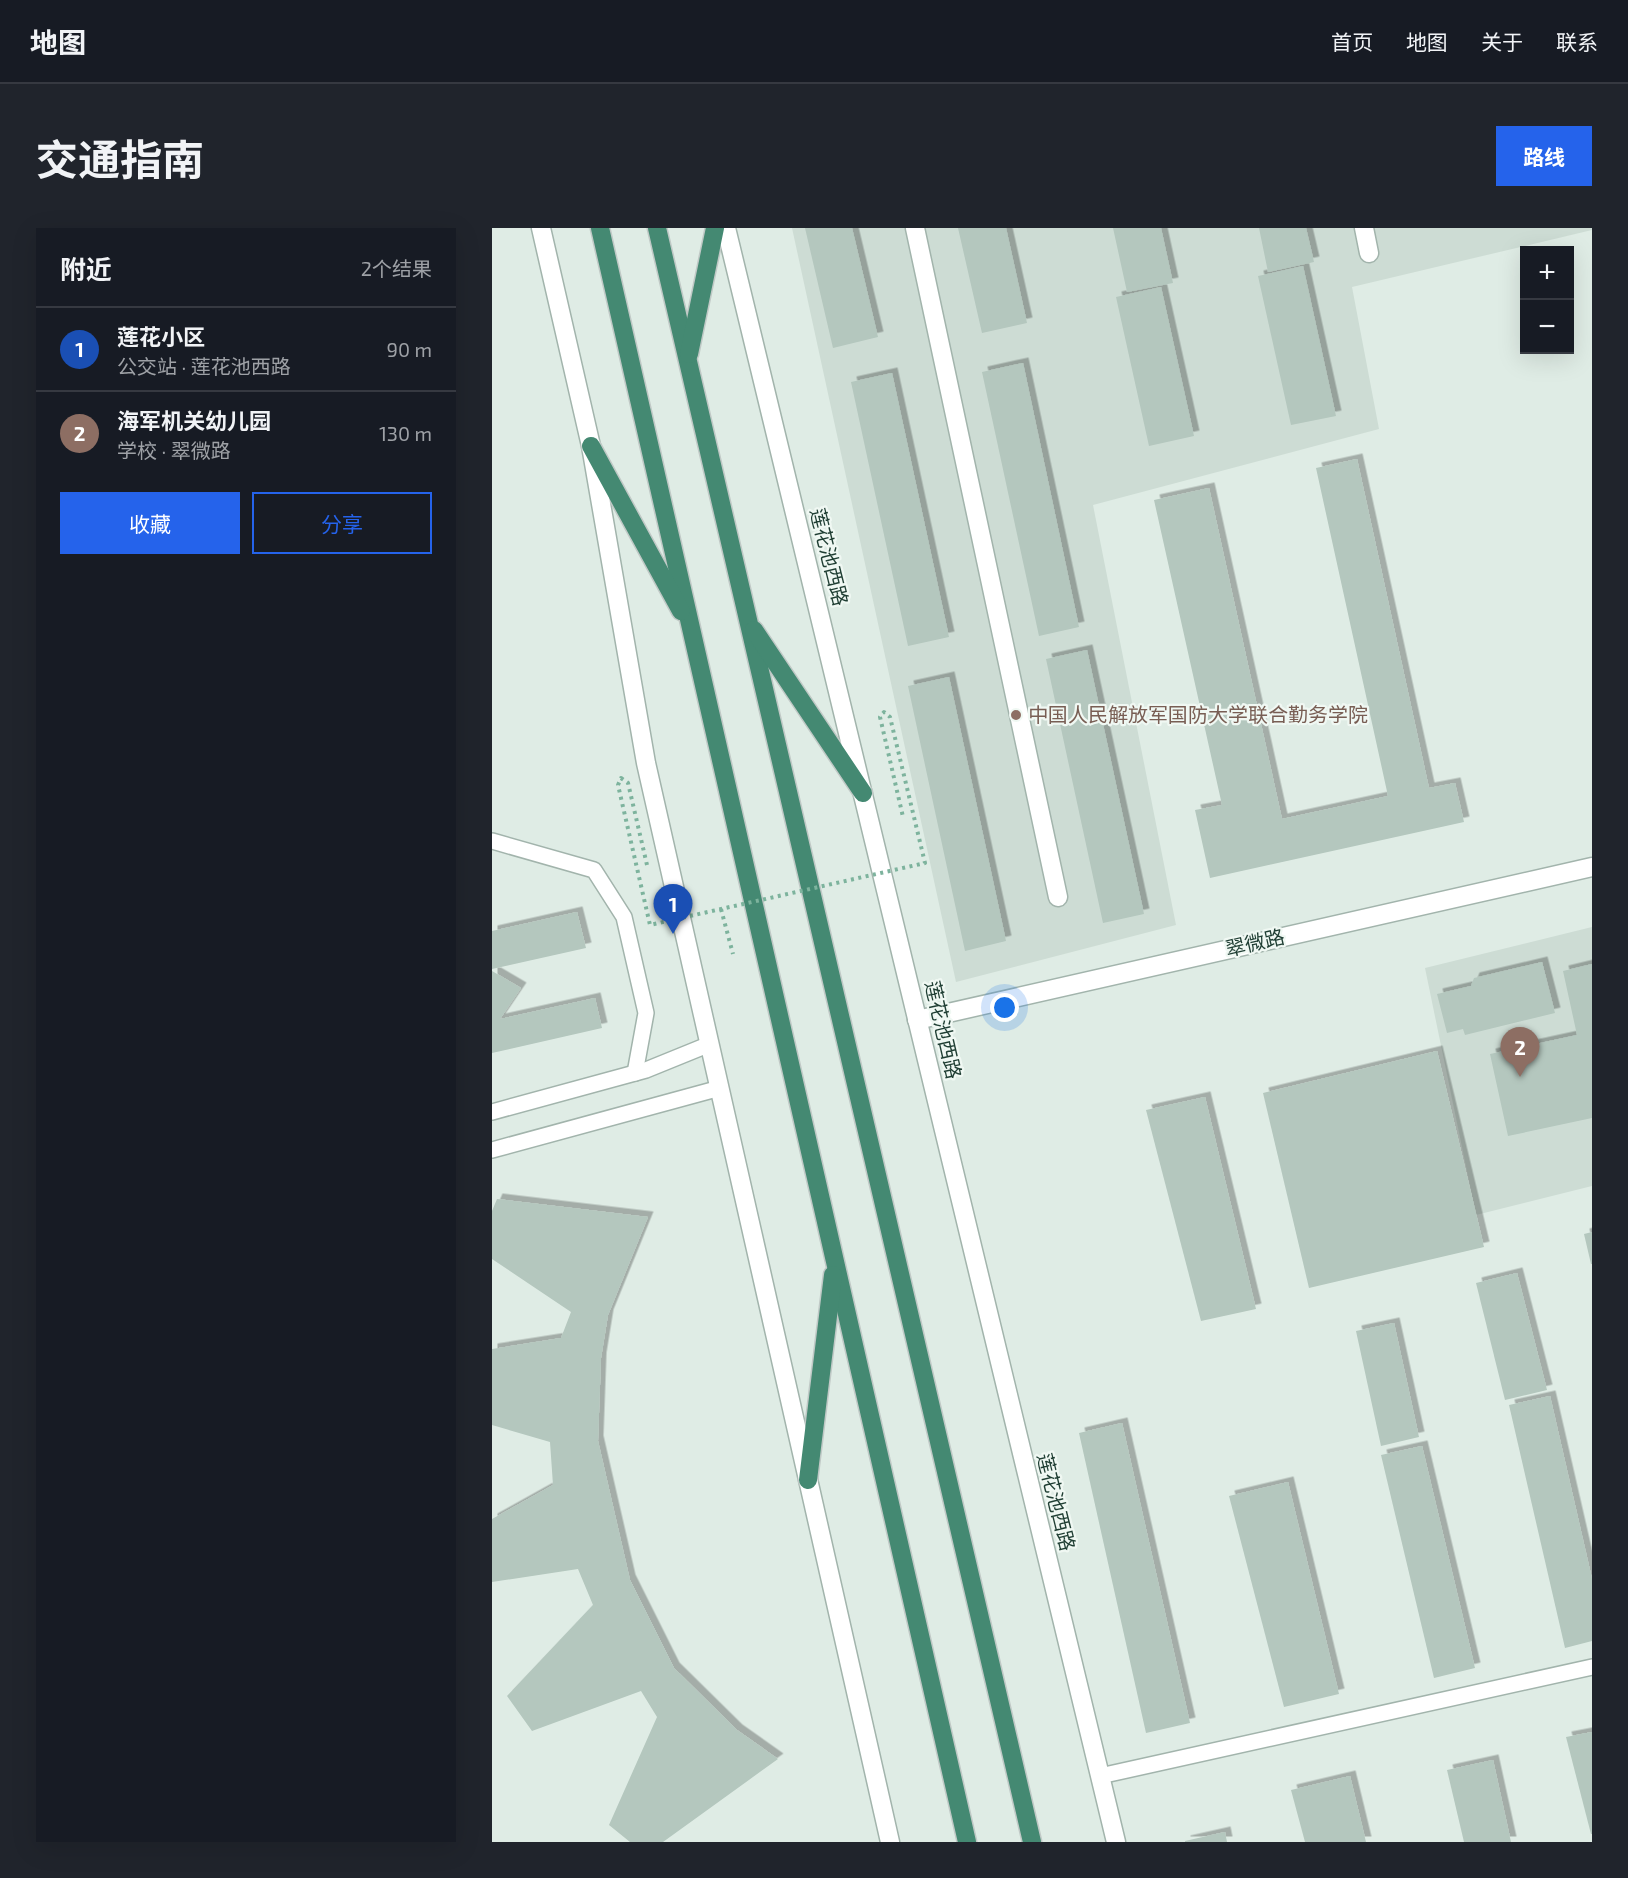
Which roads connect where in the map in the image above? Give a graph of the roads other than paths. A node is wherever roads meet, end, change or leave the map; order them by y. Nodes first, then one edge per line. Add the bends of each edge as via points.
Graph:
1 (541, 228) edge
2 (600, 228) edge
3 (657, 228) edge
4 (715, 228) edge
5 (726, 228) edge
6 (915, 228) edge
7 (1364, 228) edge
8 (1369, 253) dead end
9 (687, 361) junction
10 (591, 446) junction
11 (748, 620) junction
12 (692, 630) junction
13 (863, 793) junction
14 (492, 841) edge
15 (1592, 867) edge
16 (1058, 897) dead end
17 (917, 1020) junction
18 (710, 1044) junction
19 (635, 1073) junction
20 (720, 1088) junction
21 (492, 1112) edge
22 (492, 1150) edge
23 (835, 1262) junction
24 (808, 1480) junction
25 (1592, 1666) edge
26 (1100, 1776) junction
27 (890, 1842) edge
28 (967, 1842) edge
29 (1032, 1842) edge
30 (1116, 1842) edge

1 - 10 street
2 - 12 highway
3 - 9 highway
4 - 9 highway
5 - 13 street, 莲花池西路
6 - 16 street
7 - 8 street
9 - 11 highway
10 - 12 highway
10 - 18 street via 646,763
11 - 13 highway
11 - 29 highway
12 - 23 highway
13 - 17 street, 莲花池西路
14 - 19 lane via 594,870 624,917 646,1013
15 - 17 street, 翠微路
17 - 26 street, 莲花池西路
18 - 19 lane
18 - 20 street
19 - 21 lane
20 - 22 lane
20 - 24 street
23 - 24 highway
23 - 28 highway
24 - 27 street
25 - 26 lane
26 - 30 street, 莲花池西路

